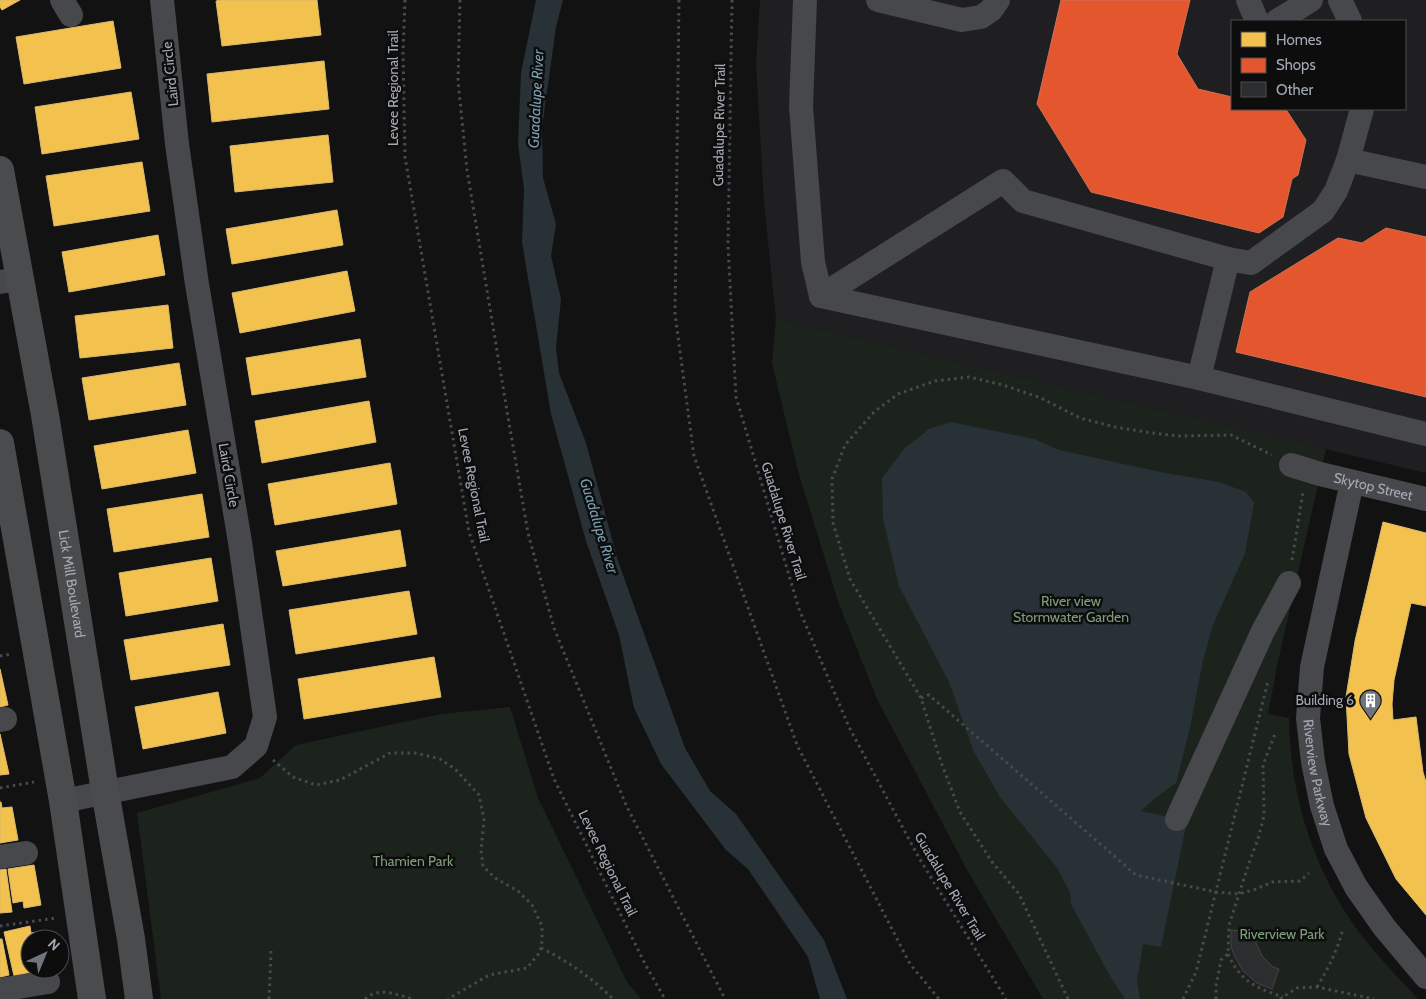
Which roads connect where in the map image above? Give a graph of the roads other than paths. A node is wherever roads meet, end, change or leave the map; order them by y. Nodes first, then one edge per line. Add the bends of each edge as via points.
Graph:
1 (162, 0) edge
2 (805, 0) edge
3 (878, 0) edge
4 (998, 0) edge
5 (1248, 0) edge
6 (1311, 0) edge
7 (1340, 0) edge
8 (1257, 20) edge
9 (1279, 20) edge
10 (1350, 20) edge
11 (1362, 110) edge
12 (1348, 160) junction
13 (0, 170) edge
14 (1426, 177) edge
15 (1228, 259) junction
16 (10, 281) edge
17 (821, 296) junction
18 (1199, 378) junction
19 (1426, 434) edge
20 (0, 443) edge
21 (1291, 464) road end
22 (1352, 482) junction
23 (1426, 499) edge
24 (1288, 584) road end
25 (61, 789) junction
26 (105, 792) junction
27 (1176, 819) dead end
28 (26, 853) dead end
29 (0, 857) edge
30 (1426, 976) edge
31 (48, 982) dead end
32 (0, 990) edge
33 (92, 999) edge
34 (139, 999) edge

1 - 26 street, Laird Circle via 178,154 198,294 240,542 265,717 256,746 232,767
2 - 17 street via 801,107 813,262
3 - 4 street via 962,20 981,18
5 - 8 street
6 - 9 street
7 - 10 street
11 - 12 street
12 - 14 street
12 - 15 street via 1336,191 1323,211 1251,263
13 - 16 main road, Lick Mill Boulevard
15 - 17 street via 1023,201 1003,181
15 - 18 street
16 - 26 main road, Lick Mill Boulevard via 45,415
17 - 18 street
18 - 19 street
20 - 25 main road
21 - 22 street, Skytop Street
22 - 23 street, Skytop Street
22 - 30 street, Riverview Parkway via 1312,667 1308,718 1313,762 1322,806 1336,849 1356,887 1384,928
24 - 27 street
25 - 26 street
25 - 33 main road
26 - 34 main road, Lick Mill Boulevard
28 - 29 street
31 - 32 street

